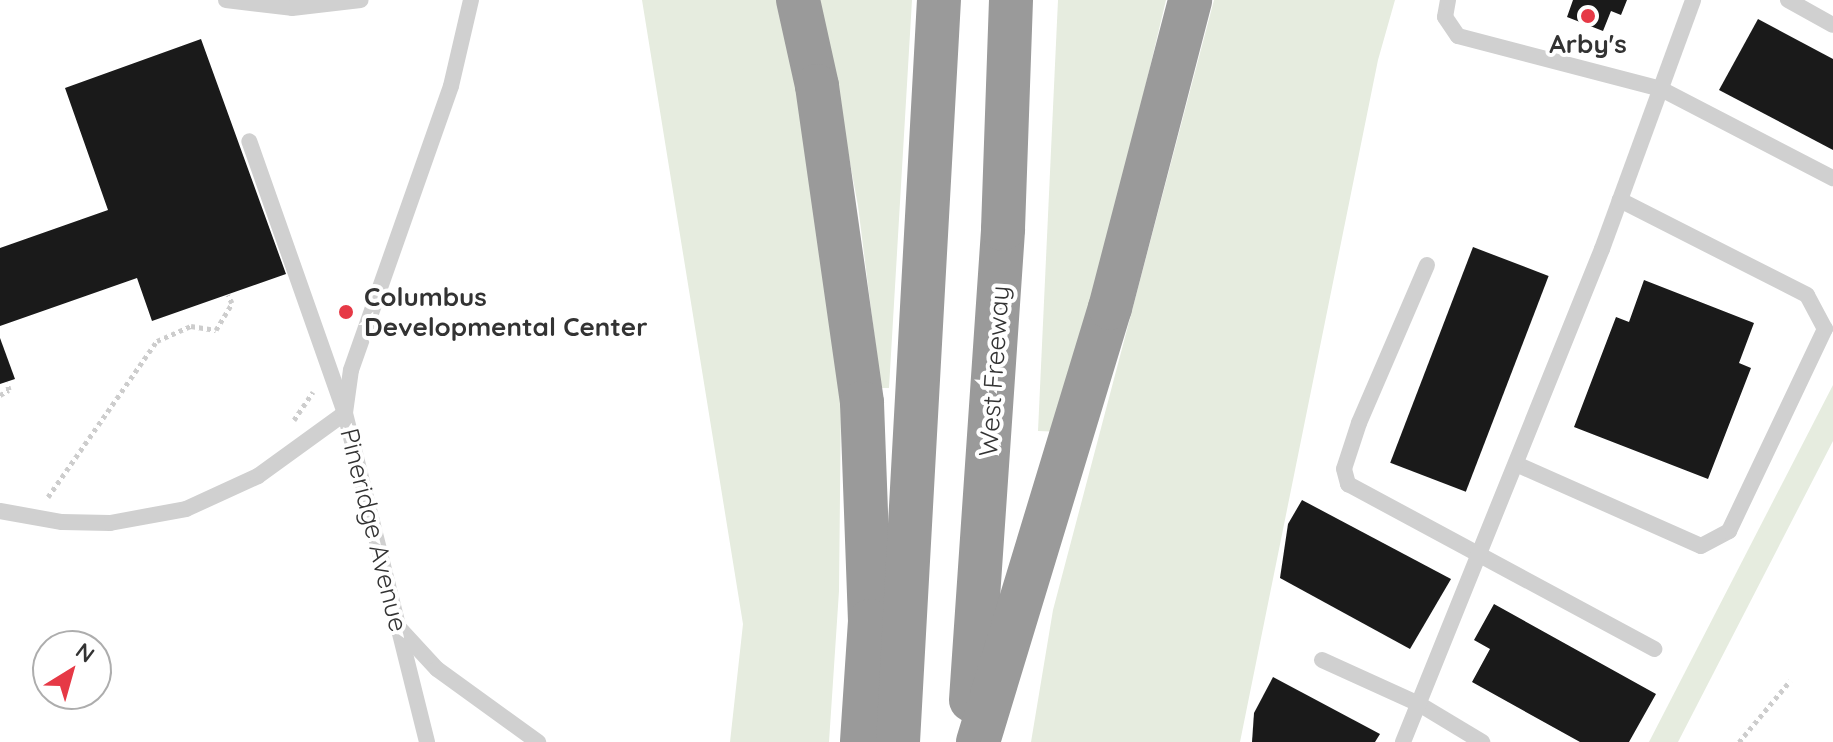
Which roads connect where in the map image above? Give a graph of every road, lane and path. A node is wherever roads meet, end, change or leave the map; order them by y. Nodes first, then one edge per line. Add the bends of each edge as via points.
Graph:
1 (226, 0) edge
2 (361, 0) edge
3 (471, 0) edge
4 (798, 0) edge
5 (939, 0) edge
6 (1011, 0) edge
7 (1190, 0) edge
8 (1448, 0) edge
9 (1693, 0) edge
10 (1788, 0) edge
11 (1833, 25) edge
12 (1661, 89) junction
13 (249, 141) dead end
14 (1833, 178) edge
15 (1620, 200) junction
16 (1427, 265) dead end
17 (228, 295) dead end
18 (7, 382) dead end
19 (0, 395) edge
20 (345, 413) junction
21 (1516, 464) junction
22 (38, 502) dead end
23 (0, 511) edge
24 (1480, 553) junction
25 (398, 627) junction
26 (1654, 649) dead end
27 (1322, 660) dead end
28 (1790, 681) dead end
29 (1419, 704) junction
30 (427, 742) edge
31 (538, 742) edge
32 (862, 742) edge
33 (898, 742) edge
34 (967, 742) edge
35 (978, 742) edge
36 (1403, 742) edge
37 (1482, 742) edge
38 (1739, 742) edge

1 - 2 lane via 292,8
3 - 20 lane, Pineridge Avenue via 451,86 351,370
4 - 32 highway via 817,86 862,403 870,621
5 - 33 highway
6 - 34 highway, West Freeway via 1003,229
7 - 35 highway via 1110,308
8 - 12 lane via 1445,17 1458,36
9 - 12 lane
10 - 11 lane
12 - 14 lane
12 - 15 lane
13 - 20 lane
15 - 21 lane
15 - 21 lane via 1807,295 1825,329 1729,531 1701,546
16 - 24 lane via 1344,469 1348,484 1374,501
17 - 22 path via 232,303 216,330 191,326 157,341 58,484
18 - 19 path via 9,390
20 - 23 lane via 258,476 186,509 110,523 62,522
20 - 25 lane, Pineridge Avenue
21 - 24 lane
24 - 26 lane
24 - 29 lane
25 - 30 lane, Pineridge Avenue
25 - 31 lane via 437,669
27 - 29 lane
28 - 38 path
29 - 36 lane
29 - 37 lane

